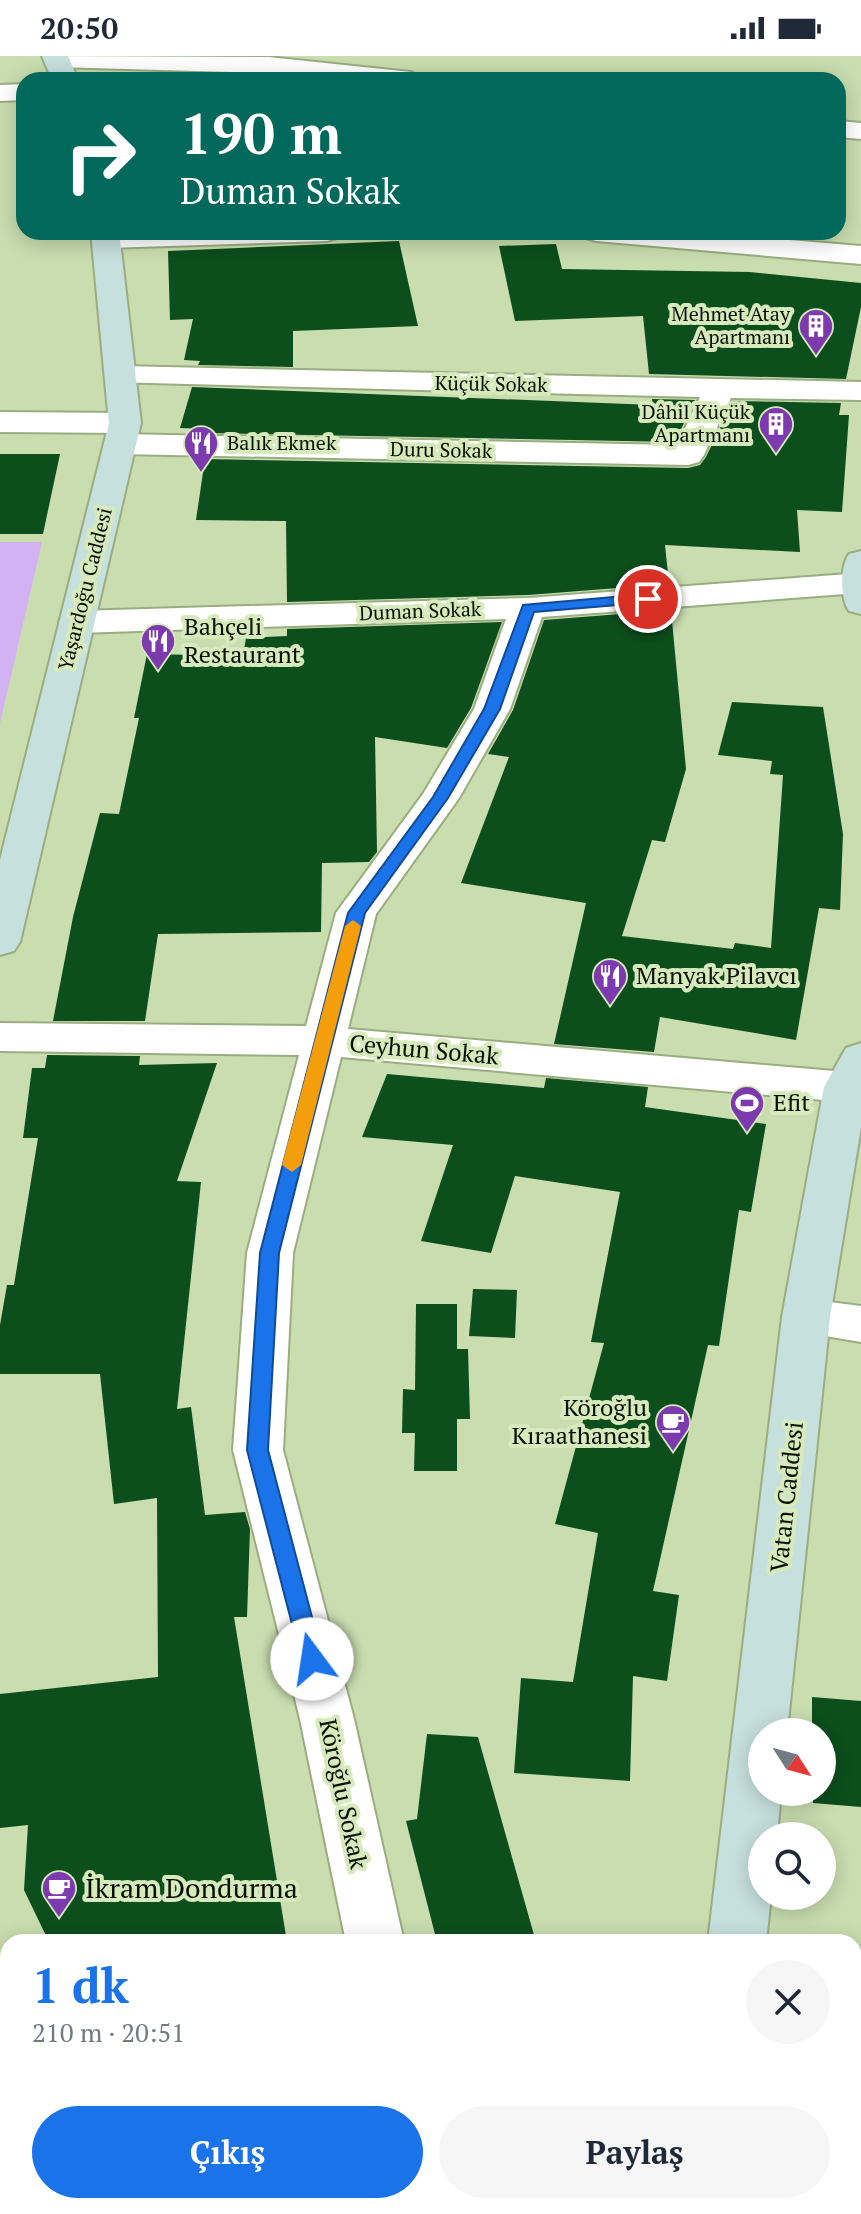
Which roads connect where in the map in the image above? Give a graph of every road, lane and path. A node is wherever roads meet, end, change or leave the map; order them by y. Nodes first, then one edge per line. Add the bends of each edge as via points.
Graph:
1 (59, 65) edge
2 (335, 72) edge
3 (106, 240) edge
4 (688, 240) edge
5 (861, 255) edge
6 (120, 375) junction
7 (719, 389) junction
8 (861, 391) edge
9 (0, 422) edge
10 (123, 433) junction
11 (860, 583) edge
12 (528, 608) junction
13 (77, 622) junction
14 (0, 942) edge
15 (0, 1037) edge
16 (322, 1041) junction
17 (856, 1076) edge
18 (806, 1317) junction
19 (861, 1324) edge
20 (373, 1934) edge
21 (738, 1934) edge

1 - 2 street via 268,65
3 - 6 street, Yaşardoğu Caddesi
4 - 5 street
6 - 7 street, Küçük Sokak
6 - 10 street, Yaşardoğu Caddesi
7 - 8 street, Küçük Sokak
7 - 10 street, Duru Sokak via 688,455
9 - 10 street
10 - 13 street, Yaşardoğu Caddesi
11 - 12 street, Duman Sokak
12 - 13 street, Duman Sokak
12 - 16 street, Köroğlu Sokak via 492,709 440,798 356,913
13 - 14 street, Yaşardoğu Caddesi
15 - 16 street, Ceyhun Sokak
16 - 17 street, Ceyhun Sokak
16 - 20 street, Köroğlu Sokak via 270,1253 258,1450 327,1719
17 - 18 street, Vatan Caddesi
18 - 19 street
18 - 21 street, Vatan Caddesi

